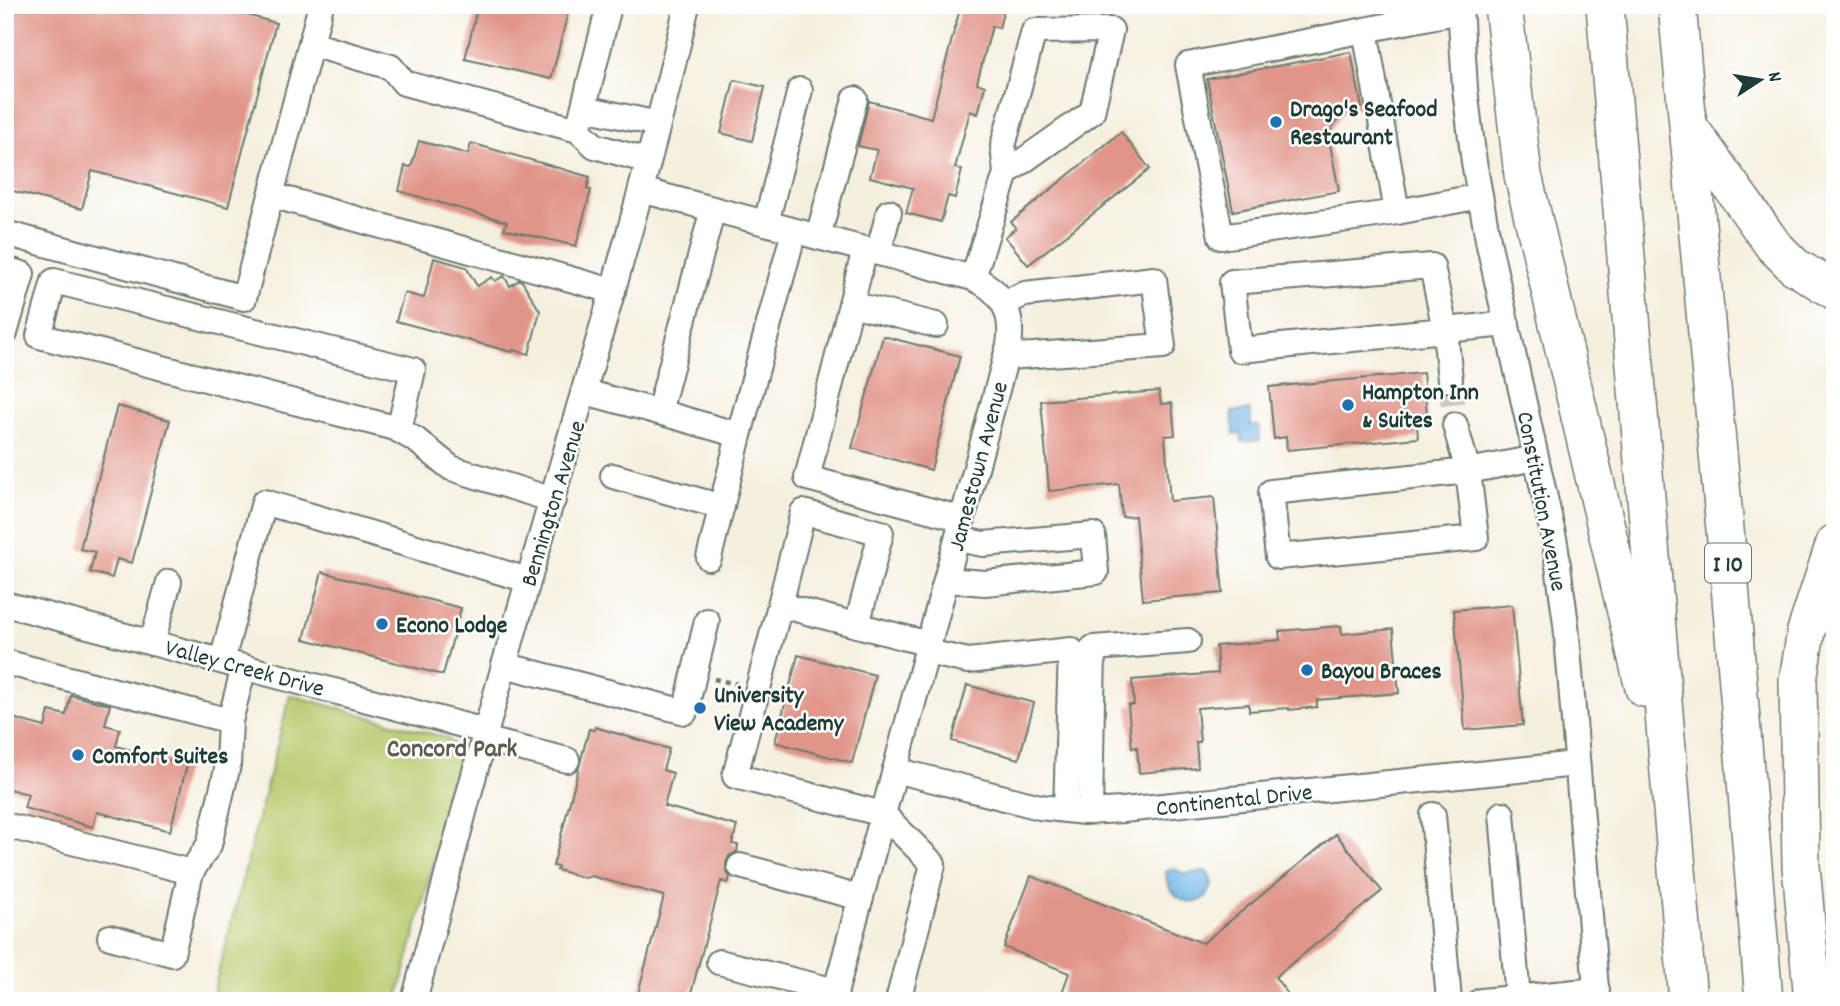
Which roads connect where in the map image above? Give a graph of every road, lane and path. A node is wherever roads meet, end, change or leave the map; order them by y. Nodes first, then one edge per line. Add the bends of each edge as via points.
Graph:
1 (321, 5) edge
2 (687, 5) edge
3 (1503, 5) edge
4 (1606, 7) edge
5 (1460, 8) edge
6 (608, 10) dead end
7 (1678, 10) edge
8 (1365, 30) junction
9 (311, 44) junction
10 (800, 90) dead end
11 (855, 99) dead end
12 (581, 119) junction
13 (658, 124) junction
14 (1688, 126) junction
15 (648, 161) junction
16 (1006, 173) junction
17 (641, 190) junction
18 (271, 195) junction
19 (1480, 196) junction
20 (713, 209) junction
21 (889, 212) dead end
22 (1396, 212) junction
23 (766, 223) junction
24 (5, 233) edge
25 (806, 234) junction
26 (872, 251) junction
27 (5, 269) edge
28 (973, 278) junction
29 (1835, 290) edge
30 (613, 291) junction
31 (1004, 303) junction
32 (851, 304) junction
33 (1507, 324) junction
34 (936, 325) dead end
35 (1445, 330) junction
36 (5, 333) edge
37 (1006, 357) junction
38 (1450, 380) tunnel mouth
39 (585, 391) junction
40 (659, 412) junction
41 (1455, 425) tunnel mouth
42 (399, 430) junction
43 (739, 435) junction
44 (1536, 458) junction
45 (1468, 471) junction
46 (613, 476) dead end
47 (553, 500) junction
48 (722, 507) junction
49 (960, 529) junction
50 (1835, 543) edge
51 (709, 558) dead end
52 (528, 580) junction
53 (947, 580) junction
54 (170, 582) dead end
55 (5, 604) edge
56 (780, 605) junction
57 (707, 621) dead end
58 (857, 625) junction
59 (1188, 641) dead end
60 (152, 643) junction
61 (928, 648) junction
62 (5, 662) edge
63 (233, 664) junction
64 (504, 665) junction
65 (230, 721) junction
66 (484, 735) junction
67 (567, 760) dead end
68 (1577, 764) junction
69 (895, 770) junction
70 (1672, 805) junction
71 (1078, 811) junction
72 (883, 814) junction
73 (1502, 814) dead end
74 (1433, 815) dead end
75 (5, 825) edge
76 (740, 866) dead end
77 (191, 872) junction
78 (861, 898) junction
79 (110, 937) dead end
80 (719, 962) dead end
81 (834, 996) edge
82 (1597, 996) edge
83 (1518, 998) junction
84 (414, 1001) edge
85 (898, 1001) edge
86 (1450, 1001) edge
87 (1481, 1001) edge
88 (1688, 1001) edge
89 (1764, 1001) edge
90 (1813, 1001) edge

1 - 9 street
2 - 13 street, Bennington Avenue
3 - 70 highway via 1523,176
4 - 70 highway
5 - 8 street
5 - 19 street, Constitution Avenue via 1465,89
6 - 12 street
7 - 14 highway, I 10
8 - 22 street
8 - 22 street via 1188,65 1220,237
9 - 12 street via 391,67 404,83
9 - 18 street
10 - 23 street
11 - 25 street
12 - 13 street
12 - 15 street via 595,146
13 - 15 street, Bennington Avenue
14 - 29 highway via 1773,245 1794,266
14 - 89 highway, I 10
15 - 17 street, Bennington Avenue
16 - 16 street via 1003,146 1034,32 1111,30 1093,112
16 - 28 street
17 - 20 street
17 - 30 street, Bennington Avenue
18 - 24 street via 244,298
18 - 30 street
19 - 22 street
19 - 33 street, Constitution Avenue
20 - 23 street
20 - 40 street
21 - 26 street
23 - 25 street
25 - 26 street
25 - 43 street
26 - 28 street
26 - 32 street
27 - 36 street via 22,274
28 - 31 street via 986,283
30 - 39 street, Bennington Avenue
31 - 37 street, Jamestown Avenue via 1011,323
31 - 37 street via 1026,294 1154,279 1163,346
32 - 34 street
32 - 49 street via 807,478
33 - 35 street
33 - 44 street, Constitution Avenue
35 - 35 street via 1432,266 1232,282 1240,350
35 - 38 street
37 - 49 street, Jamestown Avenue
39 - 40 street
39 - 47 street, Bennington Avenue
40 - 43 street
41 - 45 street
42 - 42 street via 39,336 54,281 413,370
42 - 47 street via 451,468
43 - 48 street
44 - 45 street
44 - 68 street, Constitution Avenue via 1555,543
45 - 45 street via 1271,492 1278,557 1476,538
46 - 48 street
47 - 52 street, Bennington Avenue
48 - 51 street
49 - 53 street, Jamestown Avenue
49 - 53 street via 983,544 1093,535 1097,572 985,583
50 - 90 highway via 1806,631 1798,680 1801,866
52 - 63 street via 264,502
52 - 64 street, Bennington Avenue
53 - 61 street, Jamestown Avenue
54 - 60 street
55 - 60 street, Valley Creek Drive
56 - 58 street
56 - 58 street via 803,512 881,533
56 - 72 street via 734,776
57 - 64 street via 685,712
58 - 61 street
59 - 71 street via 1093,648
60 - 63 street, Valley Creek Drive
61 - 69 street, Jamestown Avenue
61 - 71 street via 968,661 1071,650
62 - 65 street
63 - 65 street
63 - 66 street, Valley Creek Drive
64 - 66 street, Bennington Avenue
65 - 77 street via 228,765 209,845
66 - 67 street, Valley Creek Drive
66 - 84 street, Bennington Avenue
68 - 71 street, Continental Drive
68 - 82 street, Constitution Avenue
69 - 71 street, Continental Drive via 1040,807
69 - 72 street, Jamestown Avenue
70 - 88 highway
72 - 78 street, Jamestown Avenue
72 - 85 street via 933,864
73 - 83 street
74 - 86 street
75 - 77 street
76 - 78 street
77 - 79 street via 172,954
78 - 81 street, Jamestown Avenue
80 - 81 street
82 - 83 street
83 - 87 street

